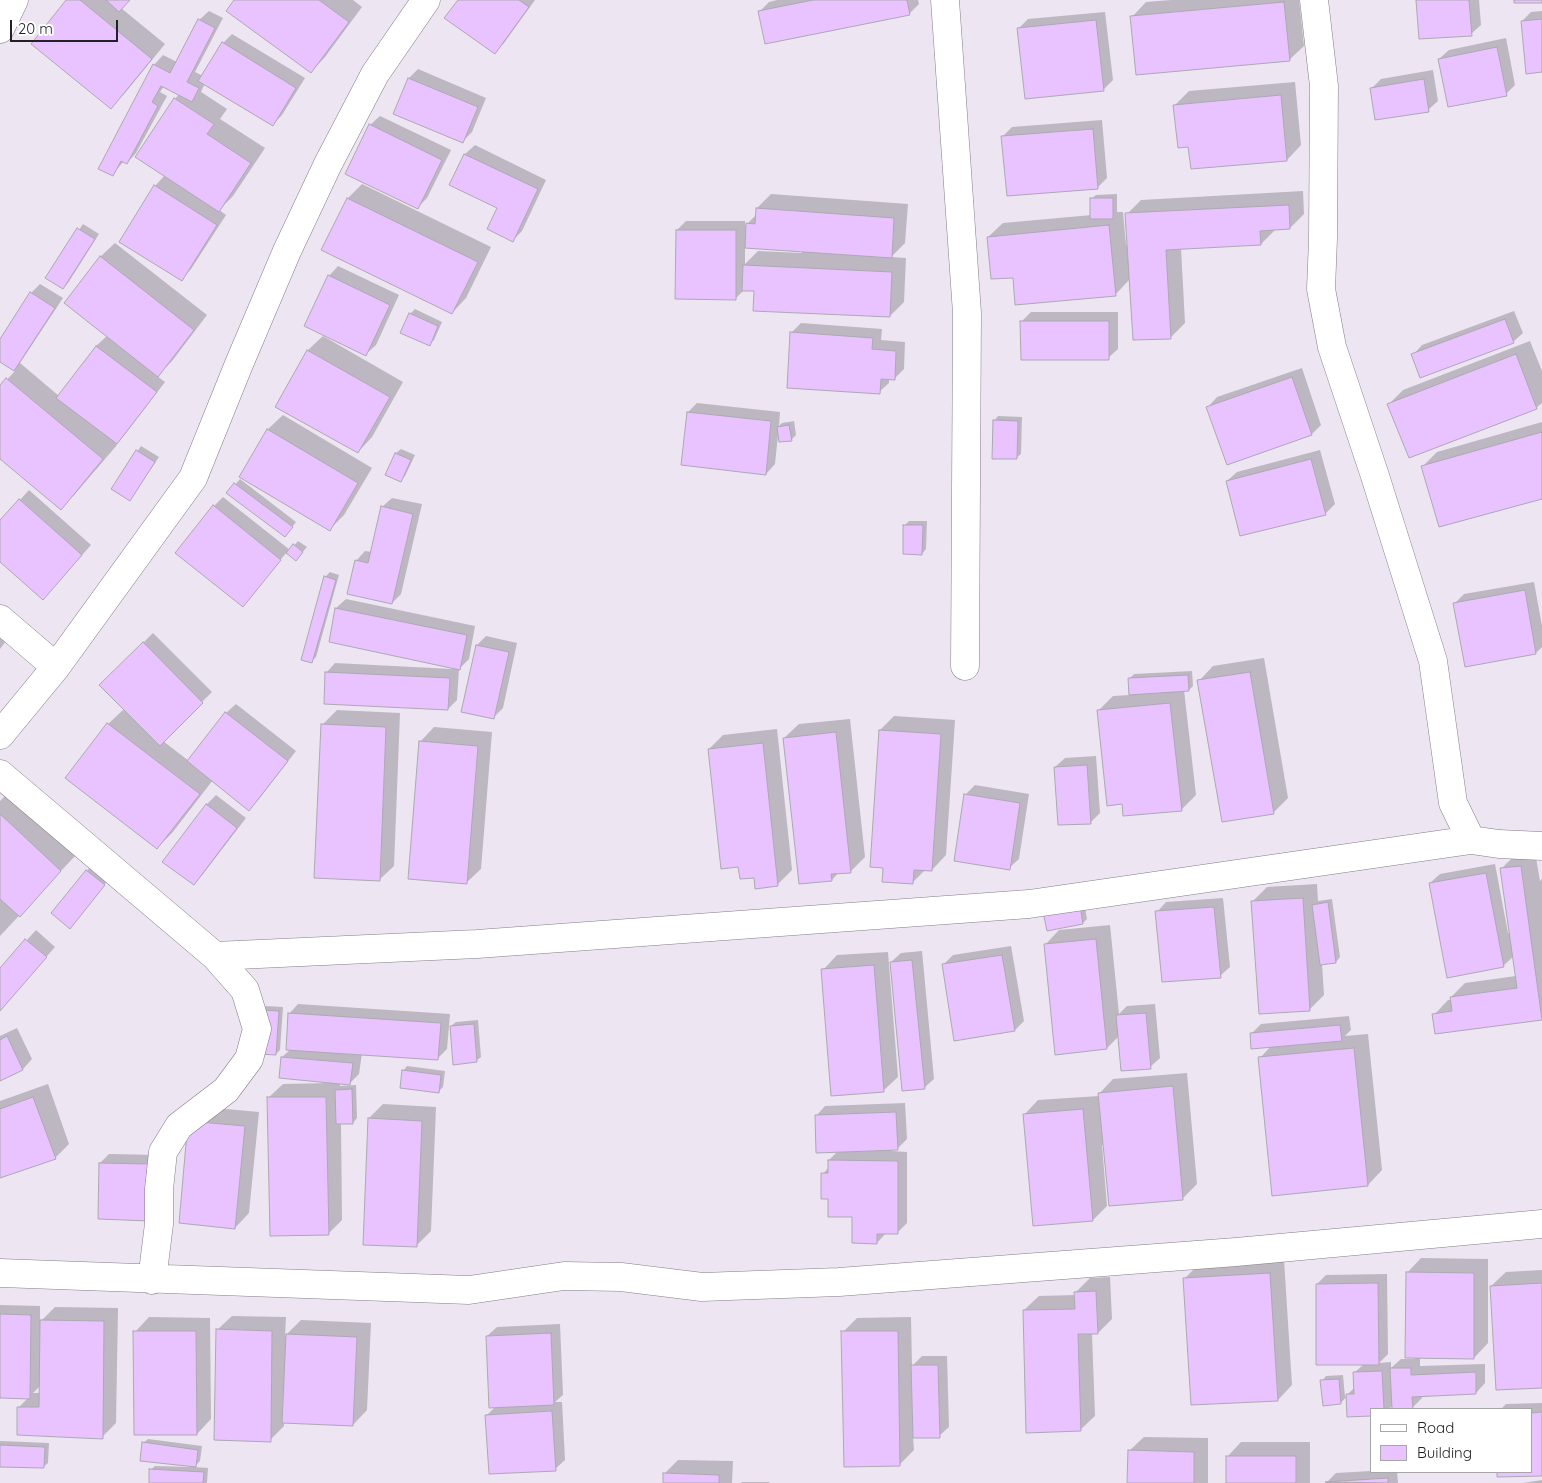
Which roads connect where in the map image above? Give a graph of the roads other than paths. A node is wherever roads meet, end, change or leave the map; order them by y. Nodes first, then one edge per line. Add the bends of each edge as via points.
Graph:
1 (14, 0) edge
2 (426, 0) edge
3 (945, 0) edge
4 (1314, 0) edge
5 (0, 30) edge
6 (0, 619) edge
7 (965, 666) dead end
8 (56, 667) junction
9 (0, 735) edge
10 (0, 774) edge
11 (1471, 840) junction
12 (1542, 846) edge
13 (215, 956) junction
14 (1542, 1224) edge
15 (0, 1273) edge
16 (152, 1280) junction

1 - 5 street
2 - 8 street via 375,74 328,164 287,251 193,478
3 - 7 street via 966,314
4 - 11 street via 1324,86 1321,289 1332,347 1433,662 1453,803
6 - 8 street
8 - 9 street
10 - 13 street
11 - 12 street
11 - 13 street via 1029,904 477,944
13 - 16 street via 245,990 257,1029 249,1060 226,1090 179,1126 163,1152
14 - 16 street via 1236,1252 839,1282 702,1286 621,1277 564,1276 468,1290
15 - 16 street

